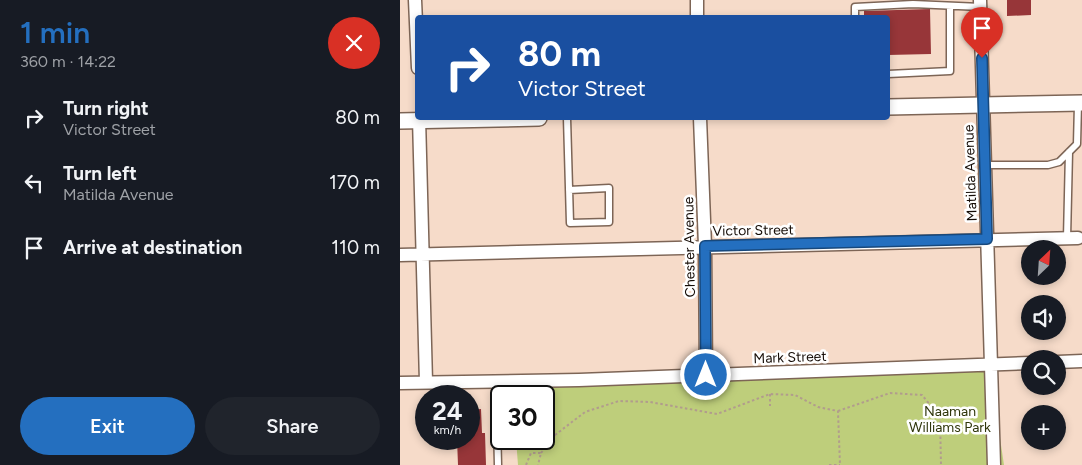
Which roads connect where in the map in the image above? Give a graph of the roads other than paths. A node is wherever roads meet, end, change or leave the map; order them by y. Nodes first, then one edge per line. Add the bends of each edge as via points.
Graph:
1 (415, 0) edge
2 (697, 0) edge
3 (981, 3) edge
4 (950, 6) junction
5 (416, 15) edge
6 (697, 15) edge
7 (855, 15) edge
8 (890, 74) edge
9 (1080, 103) edge
10 (983, 106) junction
11 (890, 107) edge
12 (415, 119) edge
13 (419, 120) edge
14 (567, 120) edge
15 (700, 120) edge
16 (400, 121) edge
17 (1069, 152) junction
18 (985, 165) junction
19 (569, 190) junction
20 (1072, 238) joint
21 (987, 239) junction
22 (705, 246) junction
23 (422, 254) junction
24 (400, 255) edge
25 (1082, 361) edge
26 (1066, 362) edge
27 (1021, 364) edge
28 (991, 366) junction
29 (706, 375) junction
30 (496, 381) junction
31 (426, 382) junction
32 (400, 383) edge
33 (498, 465) edge
34 (994, 465) edge

1 - 5 street
2 - 6 street
3 - 4 lane
3 - 10 street, Matilda Avenue
4 - 7 lane via 855,6
4 - 8 lane via 950,71
9 - 10 street
9 - 17 lane via 1077,144
10 - 11 street
10 - 18 street, Matilda Avenue
12 - 16 street
13 - 23 street
14 - 19 lane
15 - 22 street, Chester Avenue
17 - 18 lane via 1059,162 1048,165
17 - 20 lane
18 - 21 street, Matilda Avenue
19 - 19 lane via 570,223 609,222 608,188
20 - 21 street, Victor Street
21 - 22 street, Victor Street
21 - 28 street, Matilda Avenue
22 - 23 street, Victor Street
22 - 29 street, Chester Avenue
23 - 24 street, Victor Street
23 - 31 street
25 - 26 street
27 - 28 street, Mark Street
28 - 29 street, Mark Street
28 - 34 street, Matilda Avenue
29 - 30 street, Mark Street
30 - 31 street, Mark Street
30 - 33 lane
31 - 32 street, Mark Street

